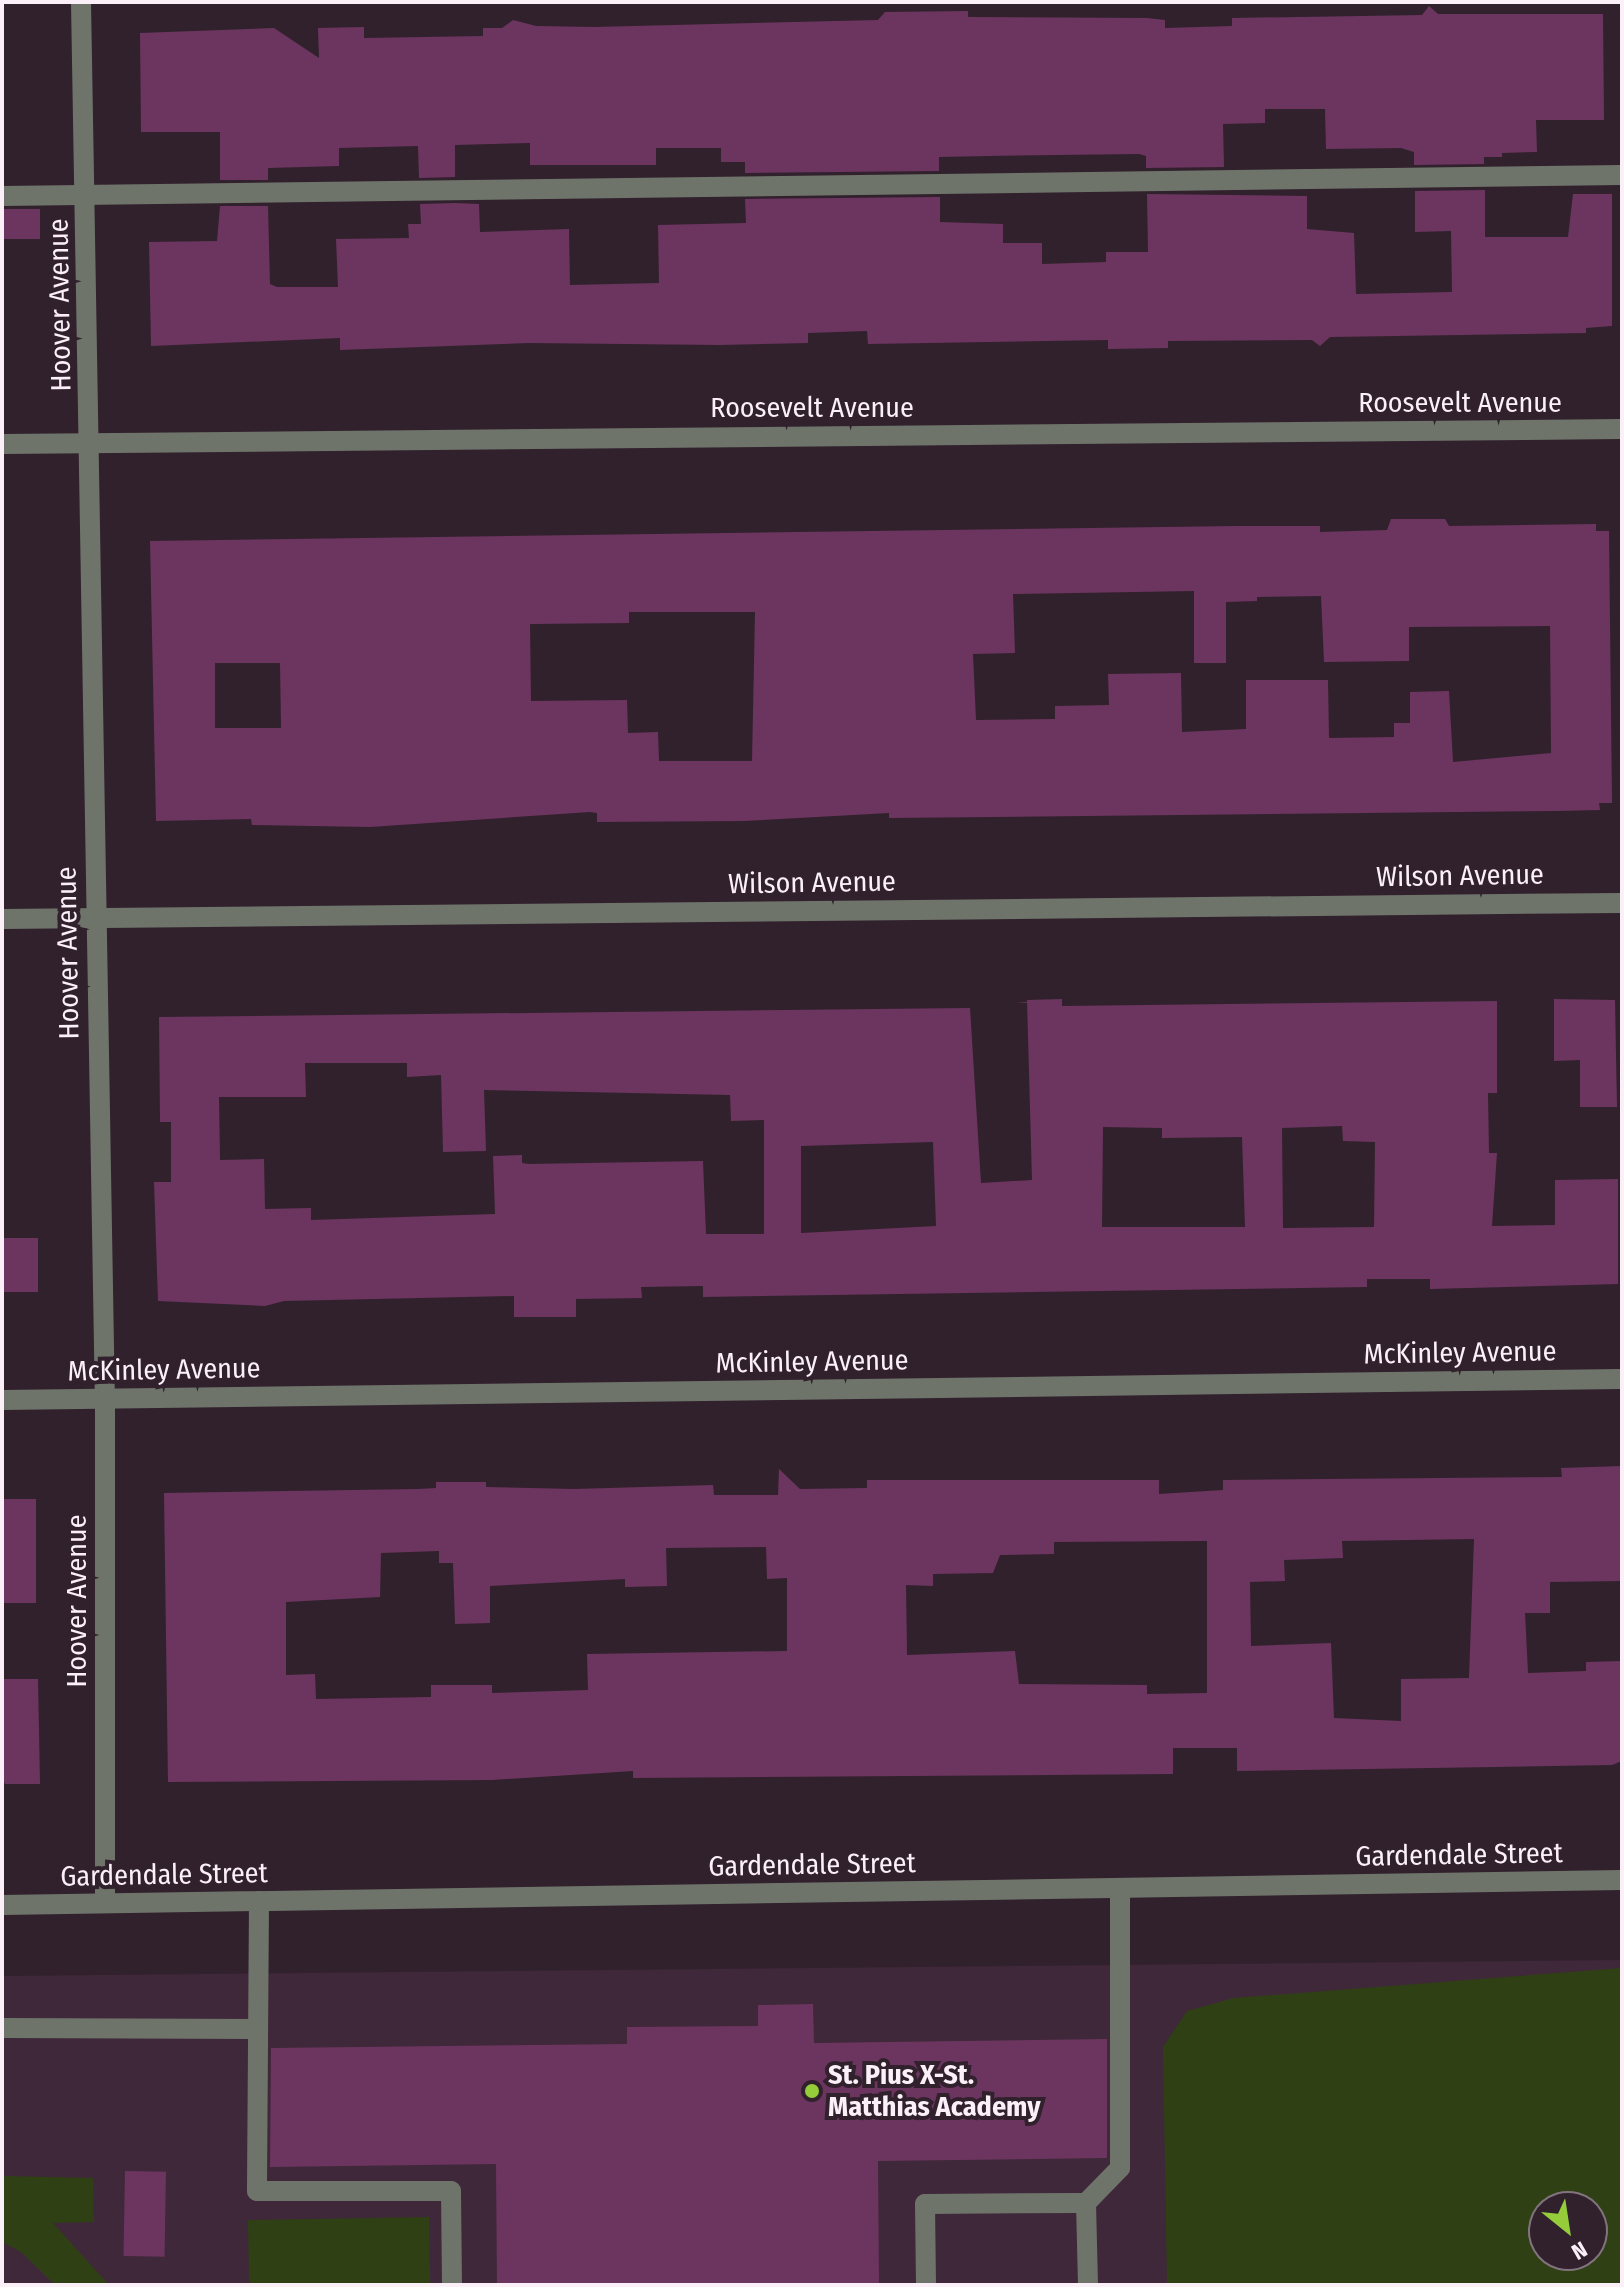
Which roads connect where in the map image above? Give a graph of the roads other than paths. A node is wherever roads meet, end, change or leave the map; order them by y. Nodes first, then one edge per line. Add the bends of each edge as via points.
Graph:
1 (81, 2) edge
2 (1622, 175) edge
3 (86, 195) junction
4 (2, 196) edge
5 (1622, 429) edge
6 (90, 442) junction
7 (2, 444) edge
8 (1622, 903) edge
9 (95, 918) junction
10 (2, 919) edge
11 (1622, 1379) edge
12 (105, 1399) junction
13 (2, 1400) edge
14 (1622, 1880) edge
15 (1120, 1889) junction
16 (259, 1901) junction
17 (105, 1903) junction
18 (2, 1905) edge
19 (2, 2028) edge
20 (257, 2029) junction
21 (1086, 2203) junction
22 (452, 2285) edge
23 (926, 2285) edge
24 (1088, 2285) edge

1 - 3 street, Hoover Avenue
2 - 3 street
3 - 4 street
3 - 6 street, Hoover Avenue
5 - 6 street, Roosevelt Avenue
6 - 7 street, Roosevelt Avenue
6 - 9 street, Hoover Avenue
8 - 9 street, Wilson Avenue
9 - 10 street, Wilson Avenue
9 - 12 street, Hoover Avenue
11 - 12 street, McKinley Avenue
12 - 13 street, McKinley Avenue
12 - 17 street, Hoover Avenue
14 - 15 street, Gardendale Street
15 - 16 street, Gardendale Street
15 - 21 street via 1120,2168
16 - 17 street, Gardendale Street
16 - 20 street
17 - 18 street, Gardendale Street
19 - 20 street
20 - 22 street via 257,2191 451,2191
21 - 23 street via 925,2204
21 - 24 street

